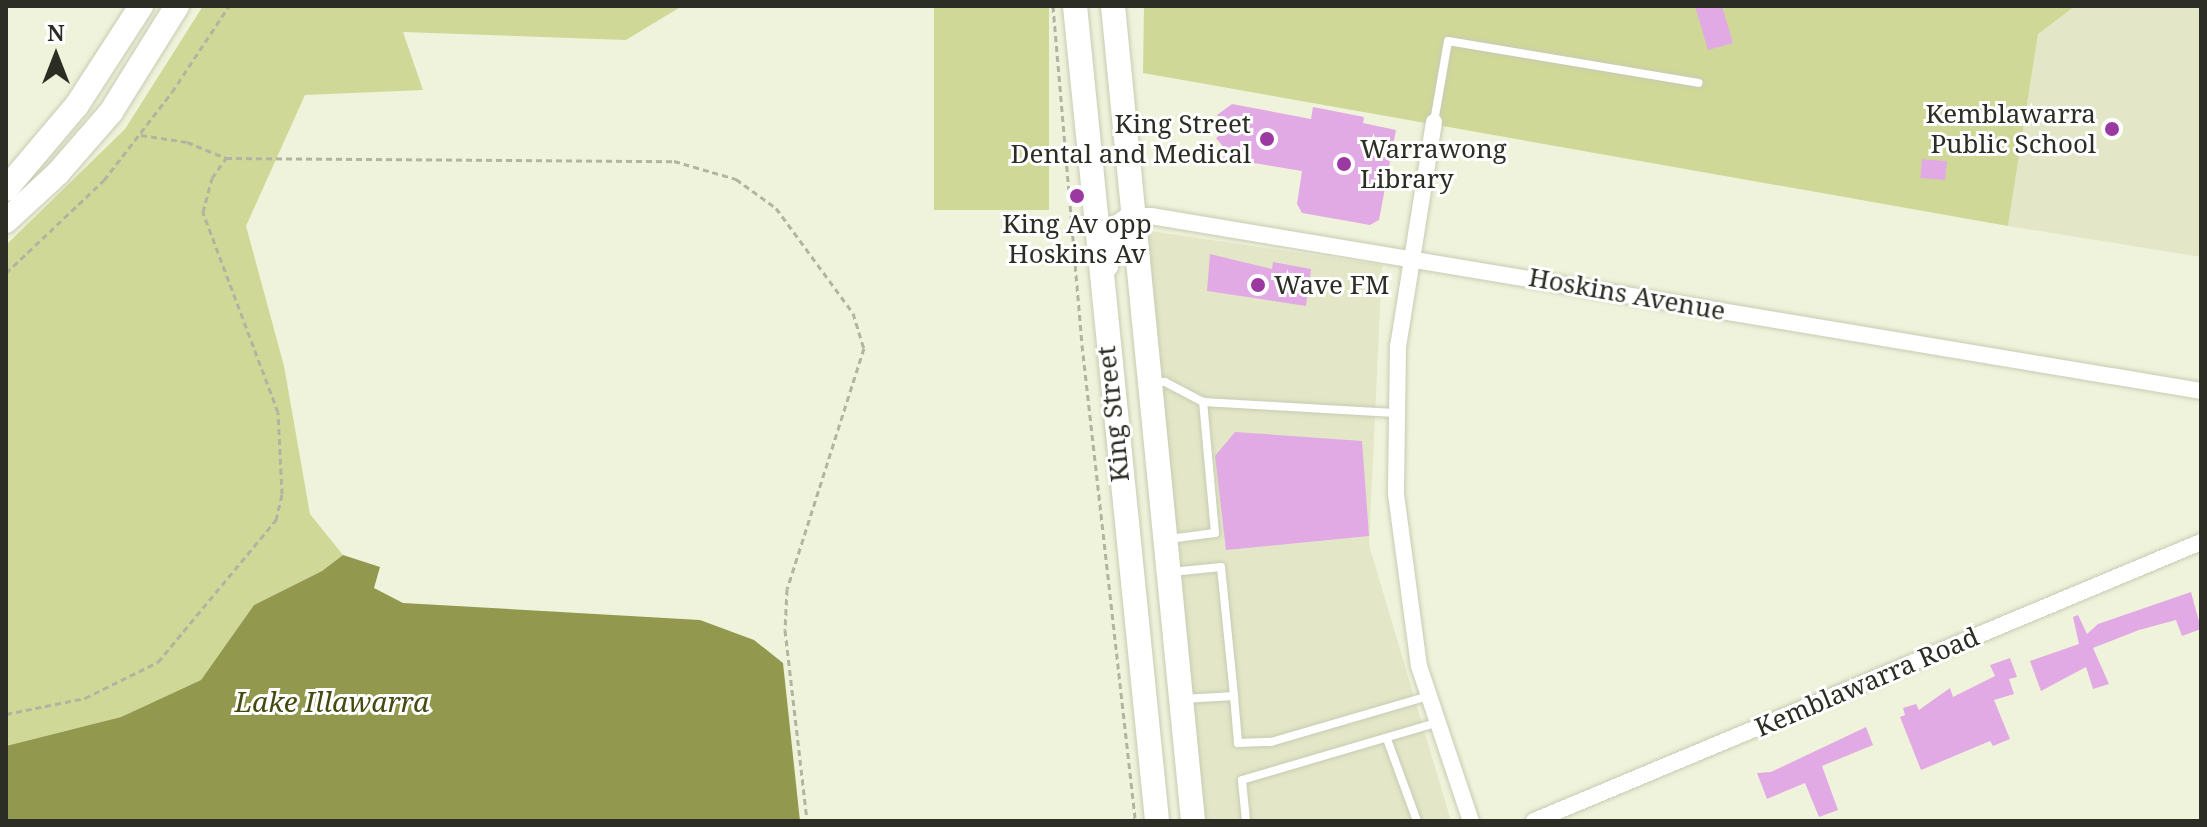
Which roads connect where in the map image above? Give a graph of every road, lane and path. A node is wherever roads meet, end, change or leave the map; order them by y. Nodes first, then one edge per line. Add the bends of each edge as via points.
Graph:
1 (141, 6) edge
2 (177, 6) edge
3 (229, 6) edge
4 (1053, 6) edge
5 (1075, 6) edge
6 (1113, 6) edge
7 (1698, 83) dead end
8 (1434, 122) joint
9 (141, 135) junction
10 (226, 158) junction
11 (6, 189) edge
12 (1131, 216) junction
13 (6, 221) edge
14 (1411, 258) junction
15 (6, 273) edge
16 (1100, 282) junction
17 (1148, 382) junction
18 (2201, 391) edge
19 (1203, 402) junction
20 (1395, 413) junction
21 (1164, 540) junction
22 (2201, 542) edge
23 (1168, 573) junction
24 (1234, 696) junction
25 (1428, 696) junction
26 (1181, 700) junction
27 (6, 714) edge
28 (1436, 723) junction
29 (1387, 739) junction
30 (807, 821) edge
31 (1135, 821) edge
32 (1157, 821) edge
33 (1193, 821) edge
34 (1246, 821) edge
35 (1417, 821) edge
36 (1471, 821) edge
37 (1534, 821) edge

1 - 11 main road via 77,105
2 - 13 main road via 111,112 58,173
3 - 9 path
4 - 31 path via 1082,345
5 - 16 main road, King Street
6 - 12 main road, King Street
7 - 8 lane via 1448,41
8 - 14 street
9 - 10 path via 187,142
9 - 15 path via 104,180
10 - 27 path via 212,178 203,212 278,412 282,494 276,520 158,662 85,698
10 - 30 path via 674,161 736,179 776,208 853,313 864,348 787,589 785,630
12 - 14 street, Hoskins Avenue
12 - 16 street via 1117,223 1112,233 1110,267
12 - 17 main road, King Street
14 - 18 street, Hoskins Avenue
14 - 20 street
16 - 32 main road, King Street
17 - 19 lane via 1165,382
17 - 21 main road, King Street
19 - 20 lane
19 - 21 lane via 1215,533
20 - 25 street via 1400,545
21 - 23 main road, King Street
22 - 37 street, Kemblawarra Road
23 - 24 lane via 1221,567
23 - 26 main road, King Street
24 - 25 lane via 1238,743 1271,742
24 - 26 lane
25 - 28 street
26 - 33 main road, King Street
28 - 29 lane
28 - 36 street
29 - 34 lane via 1242,780
29 - 35 lane

